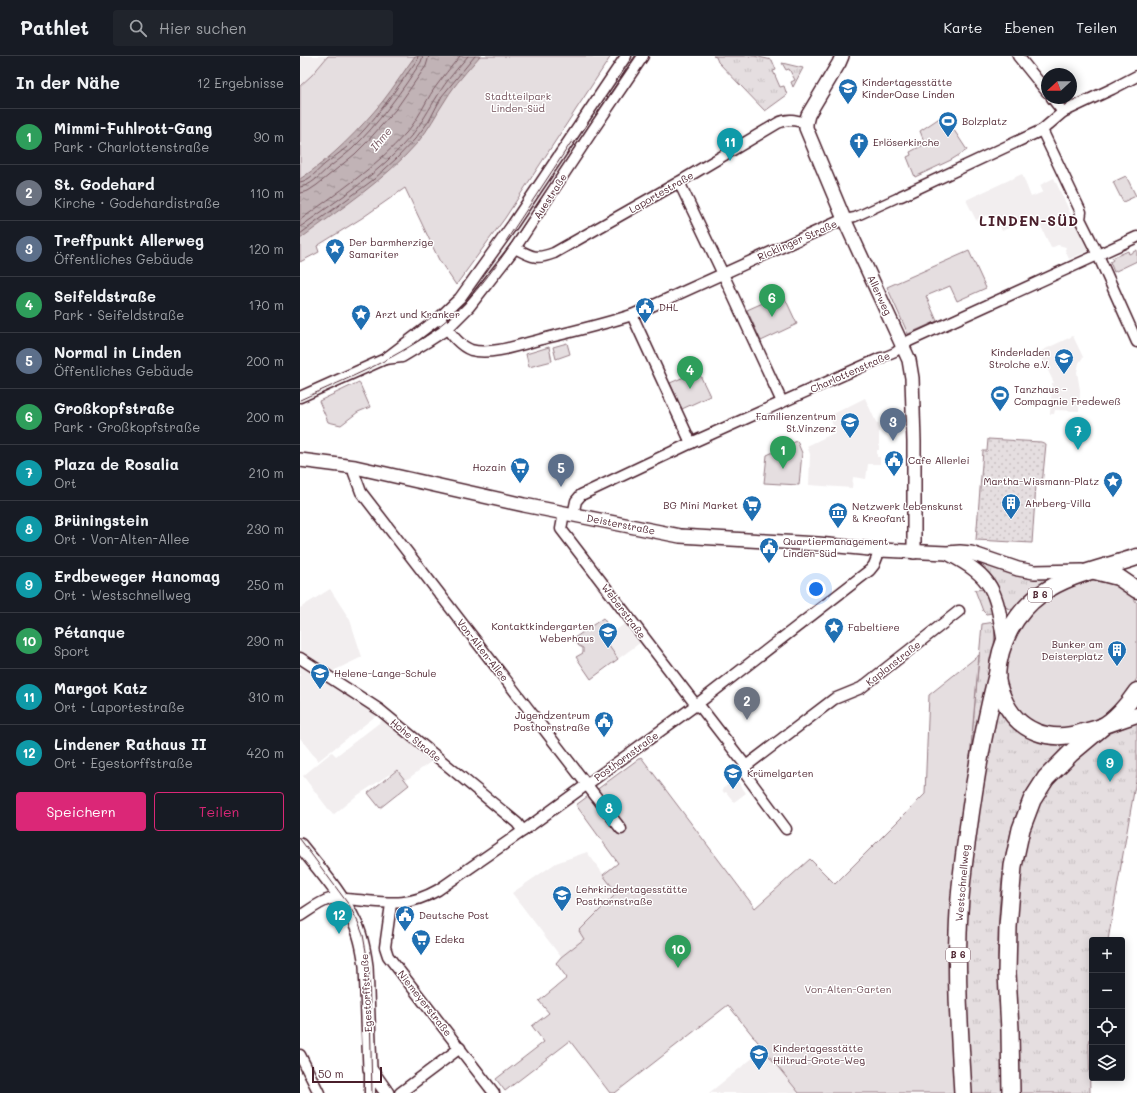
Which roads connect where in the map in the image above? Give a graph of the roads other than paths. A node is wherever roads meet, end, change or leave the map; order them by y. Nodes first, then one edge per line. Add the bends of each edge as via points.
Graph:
1 (626, 56) edge
2 (643, 56) edge
3 (842, 56) edge
4 (1018, 56) edge
5 (1137, 76) edge
6 (1041, 85) edge
7 (1057, 104) edge
8 (1063, 112) junction
9 (806, 123) junction
10 (1042, 130) junction
11 (679, 182) junction
12 (901, 196) joint
13 (844, 219) junction
14 (1137, 237) edge
15 (515, 248) junction
16 (1098, 255) junction
17 (723, 274) junction
18 (632, 315) junction
19 (439, 318) junction
20 (447, 329) junction
21 (1137, 342) edge
22 (903, 346) junction
23 (881, 358) joint
24 (385, 359) junction
25 (300, 397) edge
26 (782, 402) junction
27 (691, 443) junction
28 (300, 460) edge
29 (355, 467) junction
30 (569, 514) junction
31 (880, 550) junction
32 (914, 552) junction
33 (947, 553) junction
34 (1137, 557) edge
35 (1093, 571) junction
36 (1137, 590) edge
37 (959, 611) dead end
38 (1004, 641) junction
39 (300, 658) edge
40 (997, 676) junction
41 (1137, 691) edge
42 (696, 705) junction
43 (1137, 715) edge
44 (1102, 727) junction
45 (746, 766) junction
46 (587, 784) junction
47 (621, 829) dead end
48 (786, 829) dead end
49 (523, 831) junction
50 (300, 845) edge
51 (342, 899) junction
52 (391, 904) junction
53 (300, 916) edge
54 (460, 1048) junction
55 (300, 1055) edge
56 (370, 1069) junction
57 (319, 1093) edge
58 (370, 1093) edge
59 (387, 1093) edge
60 (400, 1093) edge
61 (494, 1093) edge
62 (963, 1093) edge
63 (1011, 1093) edge

1 - 19 street, Auestraße via 501,241 460,298
2 - 15 street, Auestraße
3 - 9 street via 808,115
4 - 6 street
5 - 8 street, Ricklinger Straße
7 - 8 street
8 - 10 street, Ricklinger Straße
9 - 11 street, Laportestraße via 790,119 778,123
9 - 13 street, Allerweg via 808,135
10 - 12 street, Ricklinger Straße
10 - 16 street via 1081,212 1080,219
11 - 15 street, Laportestraße via 543,258 532,257
11 - 17 street
12 - 13 street, Ricklinger Straße via 855,217
13 - 17 street, Ricklinger Straße
13 - 22 street, Allerweg
14 - 16 street, Charlottenstraße
15 - 20 street, Auestraße via 469,307
16 - 21 street
16 - 22 street, Charlottenstraße
17 - 18 street, Ricklinger Straße
17 - 26 street
18 - 20 street, Ricklinger Straße via 504,349 485,351 475,351 464,346
18 - 27 street
19 - 20 street, Ricklinger Straße
19 - 24 street
20 - 24 street via 402,357
22 - 23 street, Charlottenstraße
22 - 32 street, Allerweg via 912,378
23 - 26 street, Charlottenstraße
24 - 25 street
26 - 27 street, Charlottenstraße
27 - 30 street, Charlottenstraße via 581,495
28 - 29 street, Deisterstraße
29 - 30 street, Deisterstraße
29 - 46 street, Von-Alten-Allee via 354,473 360,492
30 - 31 street, Deisterstraße via 680,536
30 - 42 street, Weberstraße via 561,529
31 - 32 street, Deisterstraße
31 - 42 street, Posthornstraße via 870,570
32 - 33 street, Deisterstraße
33 - 35 street, Deisterstraße via 970,553 1034,572
33 - 38 street, Deisterstraße via 972,567 989,585 999,606
34 - 35 main road, B 6
35 - 36 main road via 1118,577
35 - 38 main road, B 6 via 1055,585 1042,593 1022,612
37 - 45 street, Kaplanstraße via 861,688 834,699
38 - 40 main road, B 6
39 - 49 street, Hohe Straße via 380,710 517,823
40 - 44 main road, B 6 via 1010,713 1022,724 1041,735 1079,734
40 - 62 highway, Westschnellweg / B 6 via 975,774 961,888 958,976
41 - 44 main road, B 6 via 1125,707
42 - 45 street, Weberstraße via 702,709
42 - 46 street, Posthornstraße
43 - 44 main road
44 - 63 highway, B 6 via 1066,757 1046,778 1032,800 1021,829 1013,866 1008,927
45 - 48 street, Weberstraße via 746,775
46 - 47 street, Von-Alten-Allee
46 - 49 street, Posthornstraße
49 - 52 street, Posthornstraße via 427,896 415,901
50 - 51 street, Egestorffstraße
51 - 52 street, Posthornstraße
51 - 53 street, Posthornstraße via 328,899
51 - 56 street, Egestorffstraße via 355,922 364,950
52 - 54 street, Niemeyerstraße via 385,947 388,956
54 - 60 street
54 - 61 street, Niemeyerstraße
55 - 57 street
56 - 58 street, Egestorffstraße
56 - 59 street

